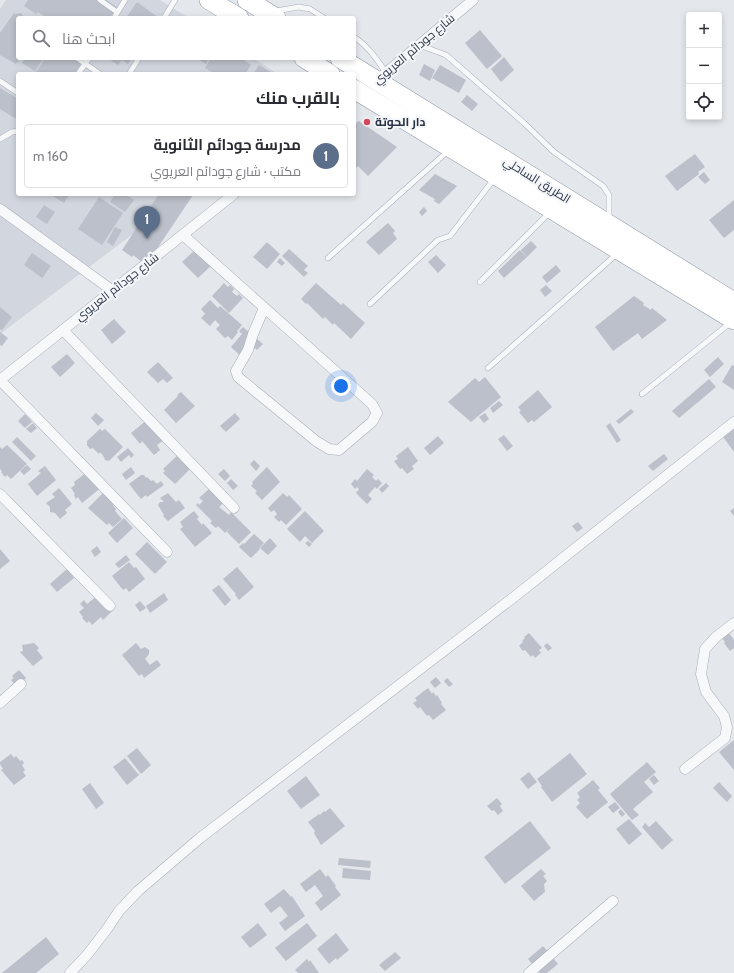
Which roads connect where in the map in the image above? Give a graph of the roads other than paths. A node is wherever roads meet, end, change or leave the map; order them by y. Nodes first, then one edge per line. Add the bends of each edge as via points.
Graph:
1 (100, 0) edge
2 (125, 0) edge
3 (175, 0) edge
4 (209, 0) edge
5 (247, 0) edge
6 (473, 0) edge
7 (117, 12) junction
8 (272, 15) edge
9 (115, 16) edge
10 (165, 16) edge
11 (235, 16) edge
12 (321, 16) edge
13 (356, 38) edge
14 (419, 45) junction
15 (80, 60) edge
16 (88, 60) edge
17 (138, 60) edge
18 (307, 60) edge
19 (344, 60) edge
20 (85, 64) junction
21 (79, 72) edge
22 (97, 72) edge
23 (131, 72) edge
24 (326, 72) edge
25 (382, 77) junction
26 (0, 81) edge
27 (16, 91) edge
28 (356, 93) edge
29 (16, 131) edge
30 (0, 139) edge
31 (451, 148) junction
32 (497, 176) junction
33 (232, 196) edge
34 (0, 208) edge
35 (552, 210) junction
36 (609, 225) junction
37 (183, 236) junction
38 (620, 251) junction
39 (328, 258) dead end
40 (480, 282) dead end
41 (113, 291) junction
42 (734, 302) edge
43 (370, 304) dead end
44 (264, 308) junction
45 (734, 320) edge
46 (63, 330) junction
47 (488, 368) dead end
48 (0, 380) edge
49 (642, 394) dead end
50 (734, 422) edge
51 (0, 494) edge
52 (234, 508) dead end
53 (167, 552) dead end
54 (110, 606) dead end
55 (734, 623) edge
56 (21, 684) dead end
57 (0, 703) edge
58 (685, 769) dead end
59 (613, 901) dead end
60 (70, 973) edge
61 (529, 973) edge

1 - 7 lane
2 - 7 lane
3 - 10 lane
4 - 11 highway
5 - 8 highway
6 - 14 street, شارع جودائم العريوي
7 - 9 lane
8 - 12 lane via 299,7 310,9
13 - 25 lane via 375,56
14 - 25 street, شارع جودائم العريوي
14 - 36 lane via 446,55 554,152 603,186 609,195
15 - 20 lane
16 - 20 lane
17 - 23 lane
18 - 24 highway
19 - 25 highway, الطريق الساحلي
20 - 21 lane
20 - 22 lane
25 - 28 street, شارع جودائم العريوي
25 - 36 highway, الطريق الساحلي
26 - 27 lane
28 - 31 highway, الطريق الساحلي
29 - 30 lane
31 - 32 highway, الطريق الساحلي
31 - 39 lane
32 - 35 highway, الطريق الساحلي
32 - 43 lane via 450,236 438,240
33 - 37 street, شارع جودائم العريوي
34 - 41 street
35 - 38 highway, الطريق الساحلي
35 - 40 lane
36 - 42 highway, الطريق الساحلي
37 - 41 street, شارع جودائم العريوي
37 - 44 street
38 - 45 highway, الطريق الساحلي
38 - 47 lane
41 - 46 street, شارع جودائم العريوي
44 - 44 street via 372,404 377,413 372,422 339,450 329,449 316,441 238,377 236,371 248,350
45 - 49 lane
46 - 48 street, شارع جودائم العريوي
46 - 52 street
48 - 53 street
50 - 60 street via 514,597 200,838 138,891
51 - 54 street
55 - 58 street via 705,649 701,674 706,692 724,716 727,727 725,738
56 - 57 street
59 - 61 street

